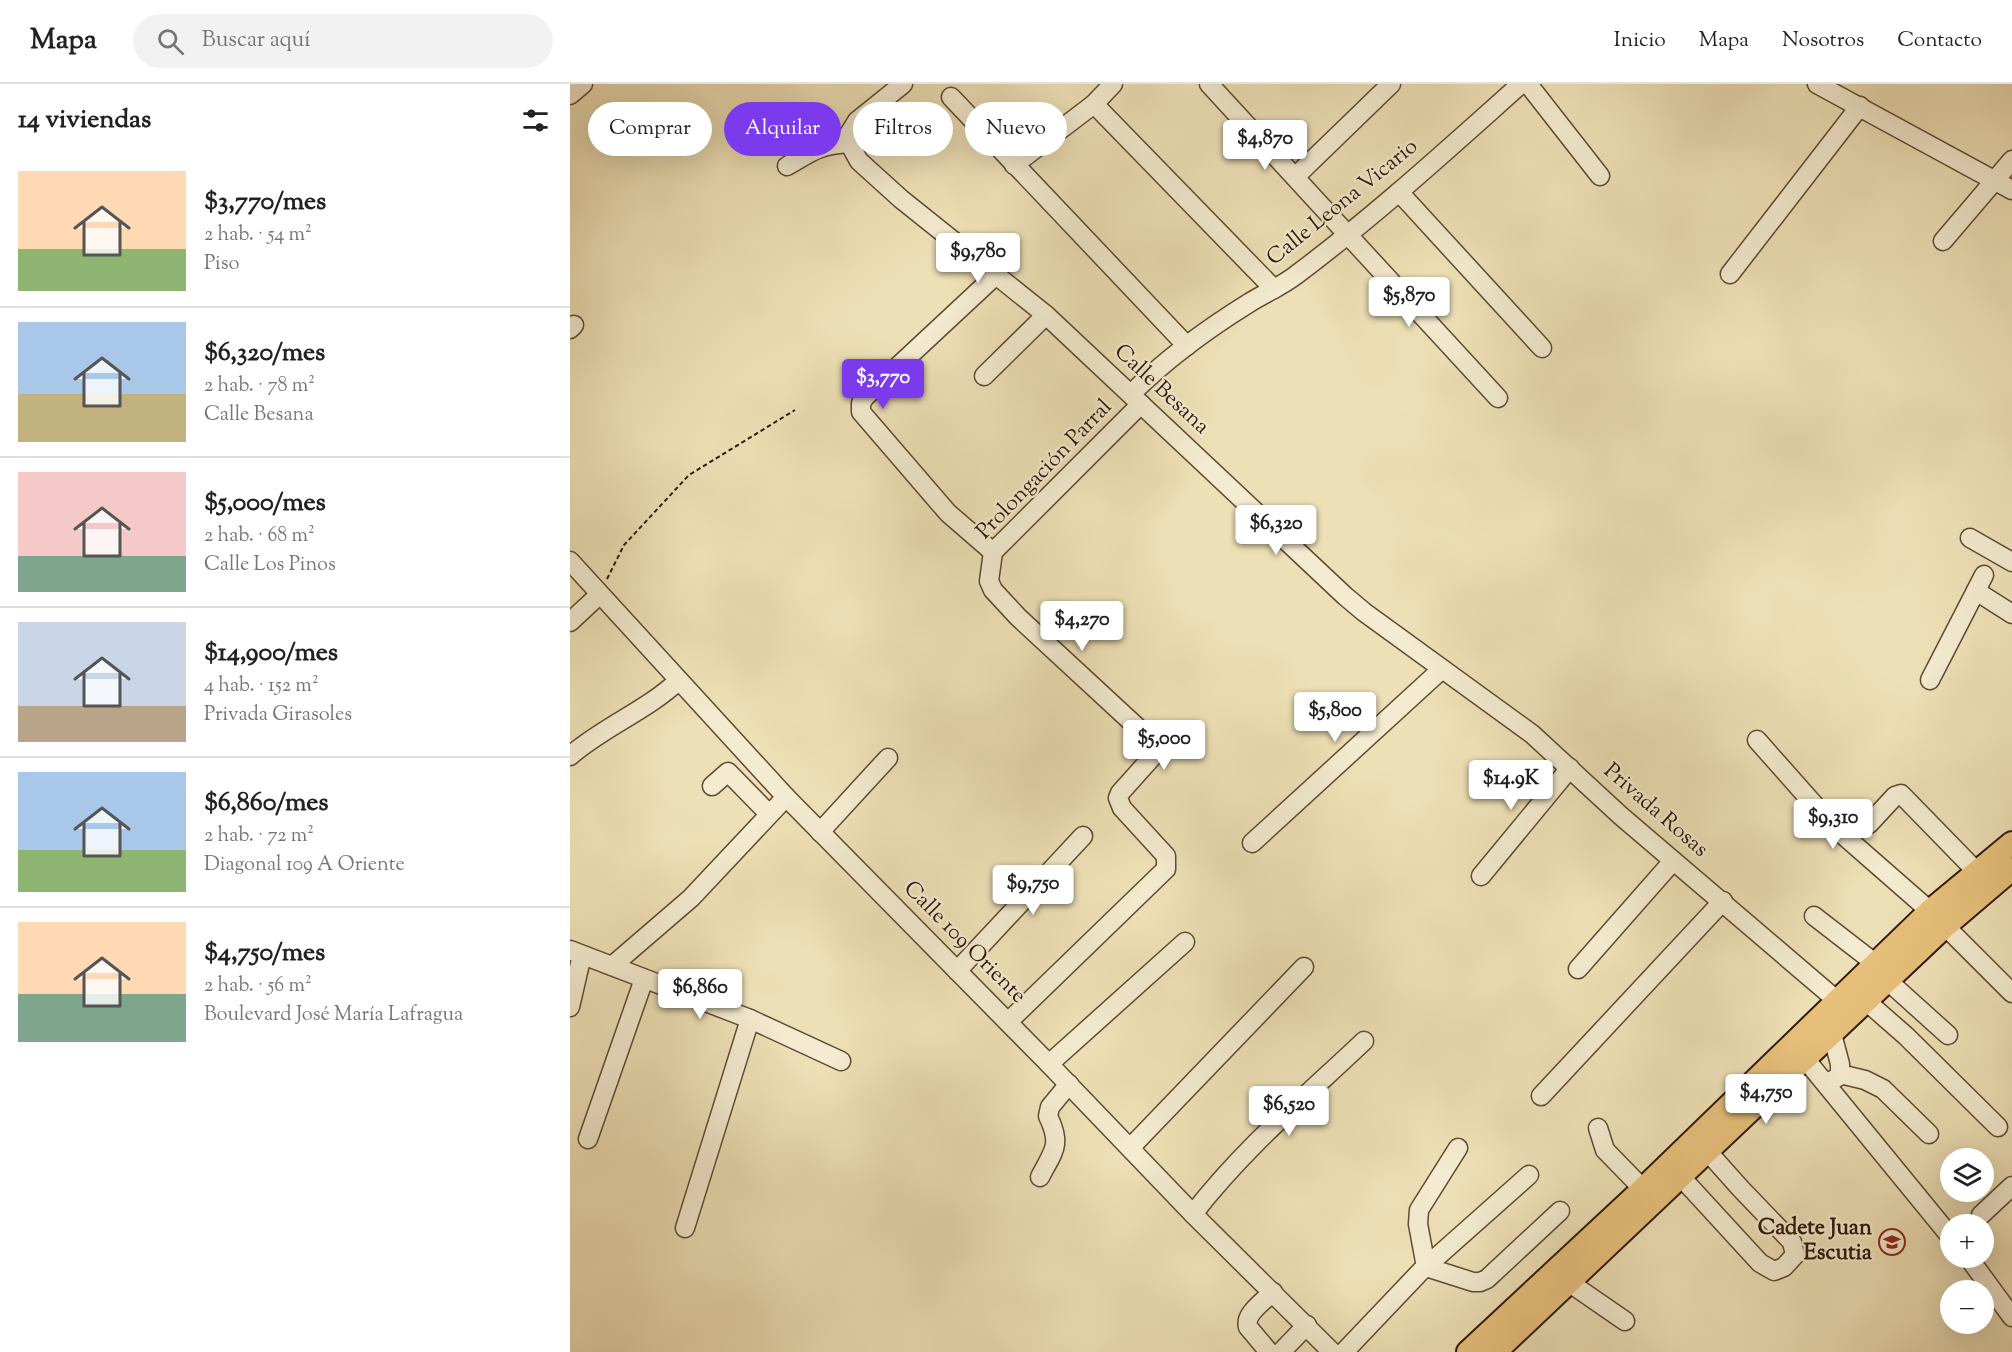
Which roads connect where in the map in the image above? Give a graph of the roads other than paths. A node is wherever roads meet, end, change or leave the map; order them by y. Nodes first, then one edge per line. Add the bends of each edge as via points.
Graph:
1 (583, 84) edge
2 (903, 84) edge
3 (1113, 84) edge
4 (1209, 84) edge
5 (1391, 84) edge
6 (1521, 84) edge
7 (1528, 84) edge
8 (1817, 84) edge
9 (570, 95) edge
10 (951, 97) dead end
11 (1094, 104) junction
12 (1860, 106) junction
13 (849, 143) junction
14 (2012, 160) edge
15 (1014, 165) junction
16 (788, 166) dead end
17 (1600, 176) dead end
18 (1295, 177) junction
19 (1995, 180) junction
20 (2012, 190) edge
21 (1399, 192) junction
22 (1346, 235) junction
23 (1943, 241) dead end
24 (1730, 274) dead end
25 (996, 275) junction
26 (1274, 289) junction
27 (1046, 315) junction
28 (1187, 346) junction
29 (1542, 348) dead end
30 (984, 376) dead end
31 (1498, 398) dead end
32 (1136, 399) junction
33 (1970, 538) dead end
34 (993, 552) junction
35 (570, 561) edge
36 (2012, 562) edge
37 (599, 595) junction
38 (2012, 614) edge
39 (570, 622) edge
40 (1442, 669) junction
41 (1930, 680) dead end
42 (678, 681) junction
43 (1757, 740) dead end
44 (570, 756) edge
45 (888, 758) dead end
46 (1570, 768) junction
47 (712, 786) dead end
48 (786, 797) junction
49 (770, 814) junction
50 (1869, 824) dead end
51 (820, 832) junction
52 (1083, 836) dead end
53 (1252, 843) dead end
54 (2012, 843) edge
55 (1672, 861) junction
56 (2012, 869) edge
57 (1977, 872) junction
58 (1481, 876) dead end
59 (1723, 901) junction
60 (1814, 916) dead end
61 (1938, 919) junction
62 (1185, 942) dead end
63 (576, 952) edge
64 (612, 966) junction
65 (1304, 967) dead end
66 (1578, 969) dead end
67 (957, 971) junction
68 (1882, 972) junction
69 (644, 979) junction
70 (2012, 993) edge
71 (1853, 1005) junction
72 (570, 1007) edge
73 (750, 1019) junction
74 (1008, 1023) junction
75 (1832, 1034) junction
76 (1948, 1035) dead end
77 (1364, 1041) dead end
78 (1806, 1060) junction
79 (841, 1062) dead end
80 (1050, 1064) junction
81 (1832, 1078) junction
82 (1069, 1084) junction
83 (1541, 1096) dead end
84 (1998, 1127) dead end
85 (1598, 1128) dead end
86 (1929, 1134) dead end
87 (588, 1139) dead end
88 (1458, 1148) dead end
89 (1130, 1149) junction
90 (1708, 1152) junction
91 (1529, 1175) dead end
92 (1040, 1177) dead end
93 (1681, 1177) junction
94 (2012, 1186) edge
95 (1643, 1189) junction
96 (1560, 1211) dead end
97 (1194, 1214) junction
98 (1982, 1214) edge
99 (1940, 1223) edge
100 (685, 1228) dead end
101 (1426, 1267) junction
102 (1976, 1268) edge
103 (1570, 1283) junction
104 (1273, 1292) junction
105 (2012, 1317) edge
106 (1625, 1321) dead end
107 (1307, 1325) junction
108 (1502, 1350) edge
109 (1269, 1352) edge
110 (1281, 1352) edge
111 (1332, 1352) edge
112 (1344, 1352) edge
113 (1468, 1352) edge

1 - 9 street
2 - 13 street via 857,121 849,134
3 - 11 street
4 - 18 street
5 - 18 street
6 - 21 street, Calle Leona Vicario
7 - 17 street
8 - 12 street
10 - 15 street
11 - 15 street
11 - 26 street
12 - 19 street
12 - 24 street
13 - 16 street via 819,148
13 - 25 street, Calle Besana via 869,171
14 - 19 street
15 - 28 street
18 - 22 street
19 - 20 street
19 - 23 street
21 - 22 street, Calle Leona Vicario
21 - 29 street
22 - 26 street, Calle Leona Vicario
22 - 31 street
25 - 27 street, Calle Besana
25 - 34 street via 865,397 860,407 948,513
26 - 28 street, Calle Leona Vicario
27 - 30 street
27 - 32 street, Calle Besana
28 - 32 street, Calle Leona Vicario via 1151,374
32 - 34 street, Prolongación Parral
32 - 40 street, Calle Besana via 1345,596
33 - 36 street
34 - 74 street, Prolongación Parral via 989,581 993,590 1155,747 1154,755 1118,798 1167,862 1166,869
35 - 37 street, Calle 109 Oriente
37 - 39 street
37 - 42 street, Calle 109 Oriente
38 - 41 street via 1980,583
40 - 46 street, Privada Rosas via 1532,734
40 - 53 street
42 - 44 street via 664,695
42 - 48 street, Calle 109 Oriente
43 - 61 street via 1834,827
45 - 51 street
46 - 55 street, Privada Rosas
46 - 58 street
47 - 49 street via 728,772
48 - 49 street
48 - 51 street, Calle 109 Oriente
49 - 64 street via 691,898
50 - 57 street via 1901,794
51 - 67 street, Calle 109 Oriente
52 - 67 street
54 - 57 main road
55 - 59 street, Privada Rosas
55 - 66 street
56 - 61 main road
57 - 61 main road
59 - 71 street, Privada Rosas
59 - 83 street
60 - 68 street
61 - 68 main road
61 - 70 street
62 - 80 street
63 - 64 street
63 - 72 street
64 - 69 street
65 - 89 street
67 - 74 street, Calle 109 Oriente
68 - 71 main road
68 - 76 street
69 - 73 street
69 - 87 street
71 - 75 main road
71 - 84 street, Privada Rosas via 1906,1036
71 - 95 main road
73 - 79 street
73 - 100 street
74 - 80 street, Calle 109 Oriente
75 - 78 main road
75 - 81 street via 1840,1064
77 - 97 street via 1239,1161
78 - 81 street
78 - 90 main road
80 - 82 street, Calle 109 Oriente
81 - 86 street via 1865,1080 1883,1089
81 - 99 street
82 - 89 street, Calle 109 Oriente
82 - 92 street via 1050,1107 1048,1116 1056,1145
85 - 95 street via 1605,1150
88 - 101 street via 1419,1210
89 - 97 street, Calle 109 Oriente
90 - 93 main road
90 - 93 street via 1792,1242 1795,1255 1784,1267 1774,1271 1760,1263
91 - 101 street
93 - 103 main road
94 - 98 street
95 - 113 main road
96 - 101 street via 1480,1282
97 - 104 street, Calle 109 Oriente
101 - 112 street
102 - 105 street
103 - 106 street
103 - 108 main road
104 - 107 street, Calle 109 Oriente
104 - 109 street via 1246,1322
107 - 110 street
107 - 111 street, Calle 109 Oriente

